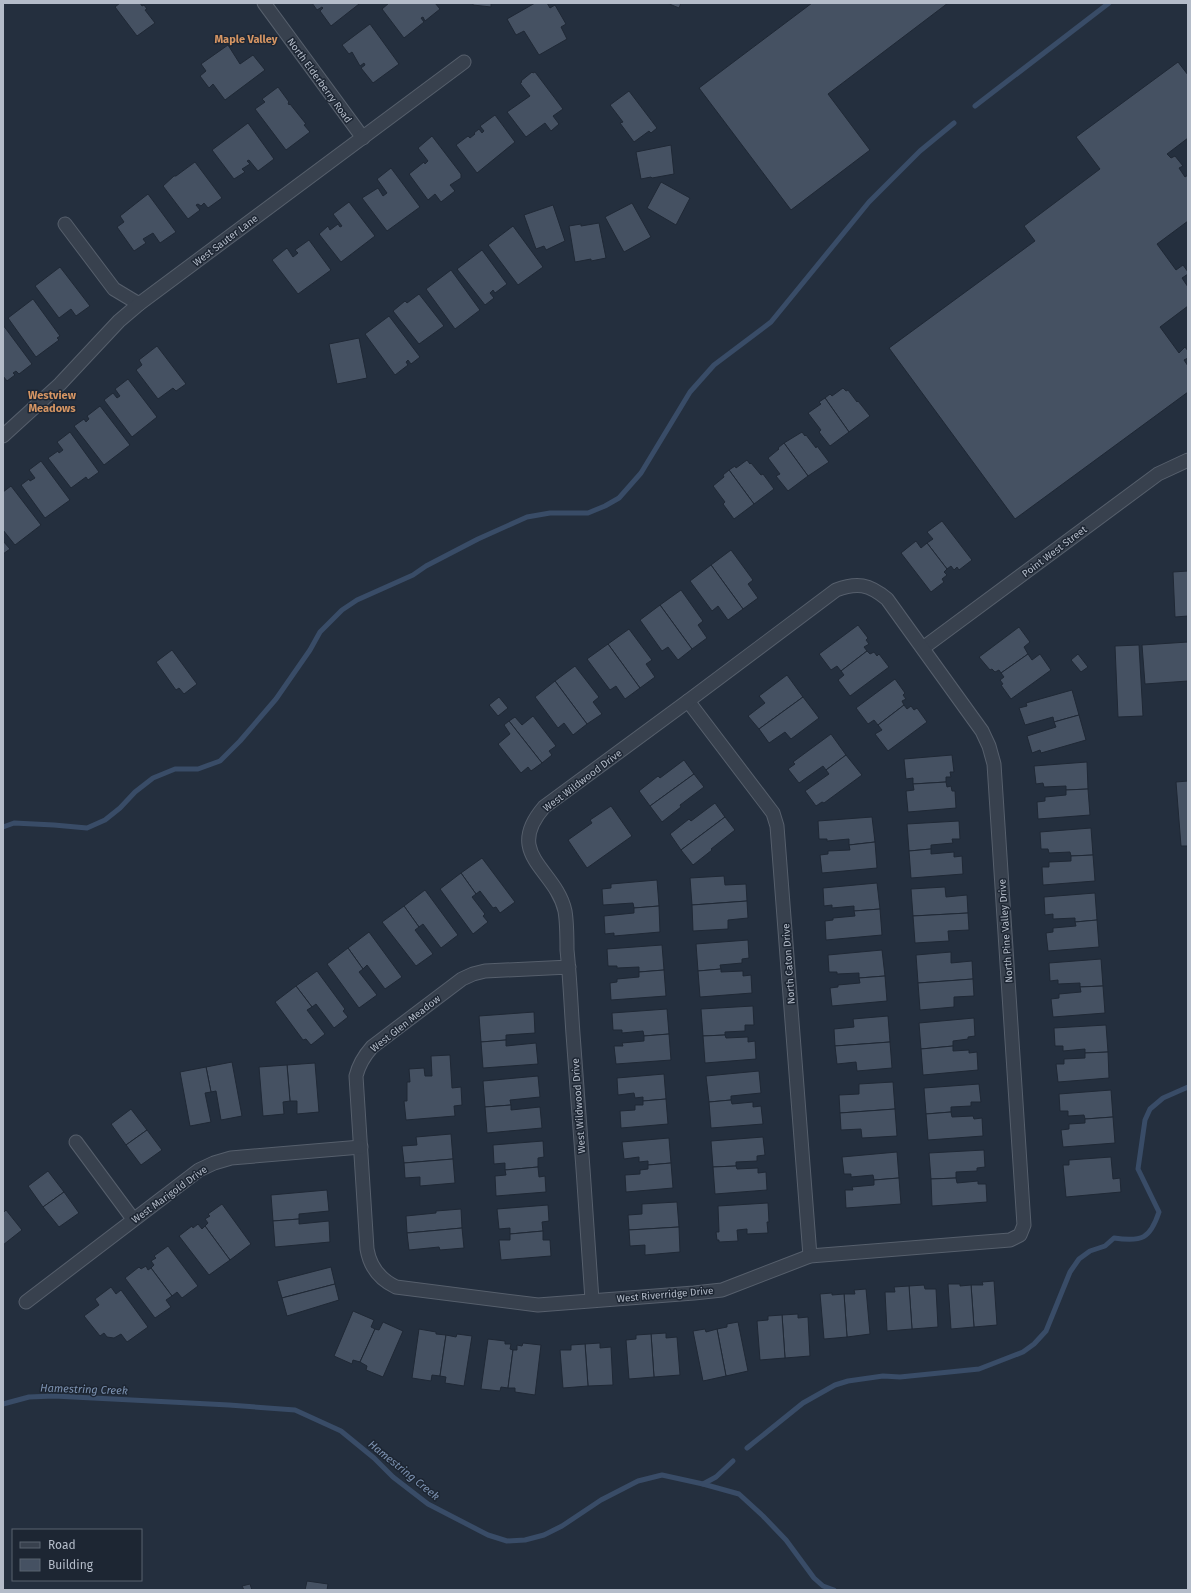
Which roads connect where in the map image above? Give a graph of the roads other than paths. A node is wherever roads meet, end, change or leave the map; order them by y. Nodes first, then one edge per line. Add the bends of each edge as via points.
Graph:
1 (264, 3) edge
2 (464, 62) dead end
3 (363, 138) junction
4 (65, 224) dead end
5 (139, 304) junction
6 (3, 436) edge
7 (1188, 460) edge
8 (923, 648) junction
9 (688, 701) junction
10 (569, 967) junction
11 (76, 1142) dead end
12 (361, 1147) junction
13 (133, 1219) junction
14 (1020, 1235) joint
15 (810, 1256) junction
16 (379, 1275) joint
17 (592, 1300) junction
18 (26, 1302) dead end

1 - 3 street, North Elderberry Road
2 - 3 street, West Sauter Lane
3 - 5 street, West Sauter Lane
4 - 5 street via 114,289
5 - 6 street, West Sauter Lane via 119,321 60,384
7 - 8 street, Point West Street via 1158,474
8 - 9 street, West Wildwood Drive via 887,599 876,590 863,585 849,585 836,590
8 - 14 street, North Pine Valley Drive via 982,731 990,746 994,764 1024,1225
9 - 10 street, West Wildwood Drive via 544,807 529,830 528,844 534,859 560,897 565,911
9 - 15 street, North Caton Drive via 773,813 777,826
10 - 12 street, West Glen Meadow via 485,971 473,974 462,979 372,1047 359,1065 356,1076
10 - 17 street, West Wildwood Drive
11 - 13 street
12 - 13 street, West Marigold Drive via 231,1158 214,1163 199,1170
12 - 16 street, West Glen Meadow via 367,1249 372,1266
13 - 18 street, West Marigold Drive
14 - 15 street, West Riverridge Drive via 1010,1240
15 - 17 street, West Riverridge Drive via 722,1290
16 - 17 street, West Riverridge Drive via 396,1287 530,1304

